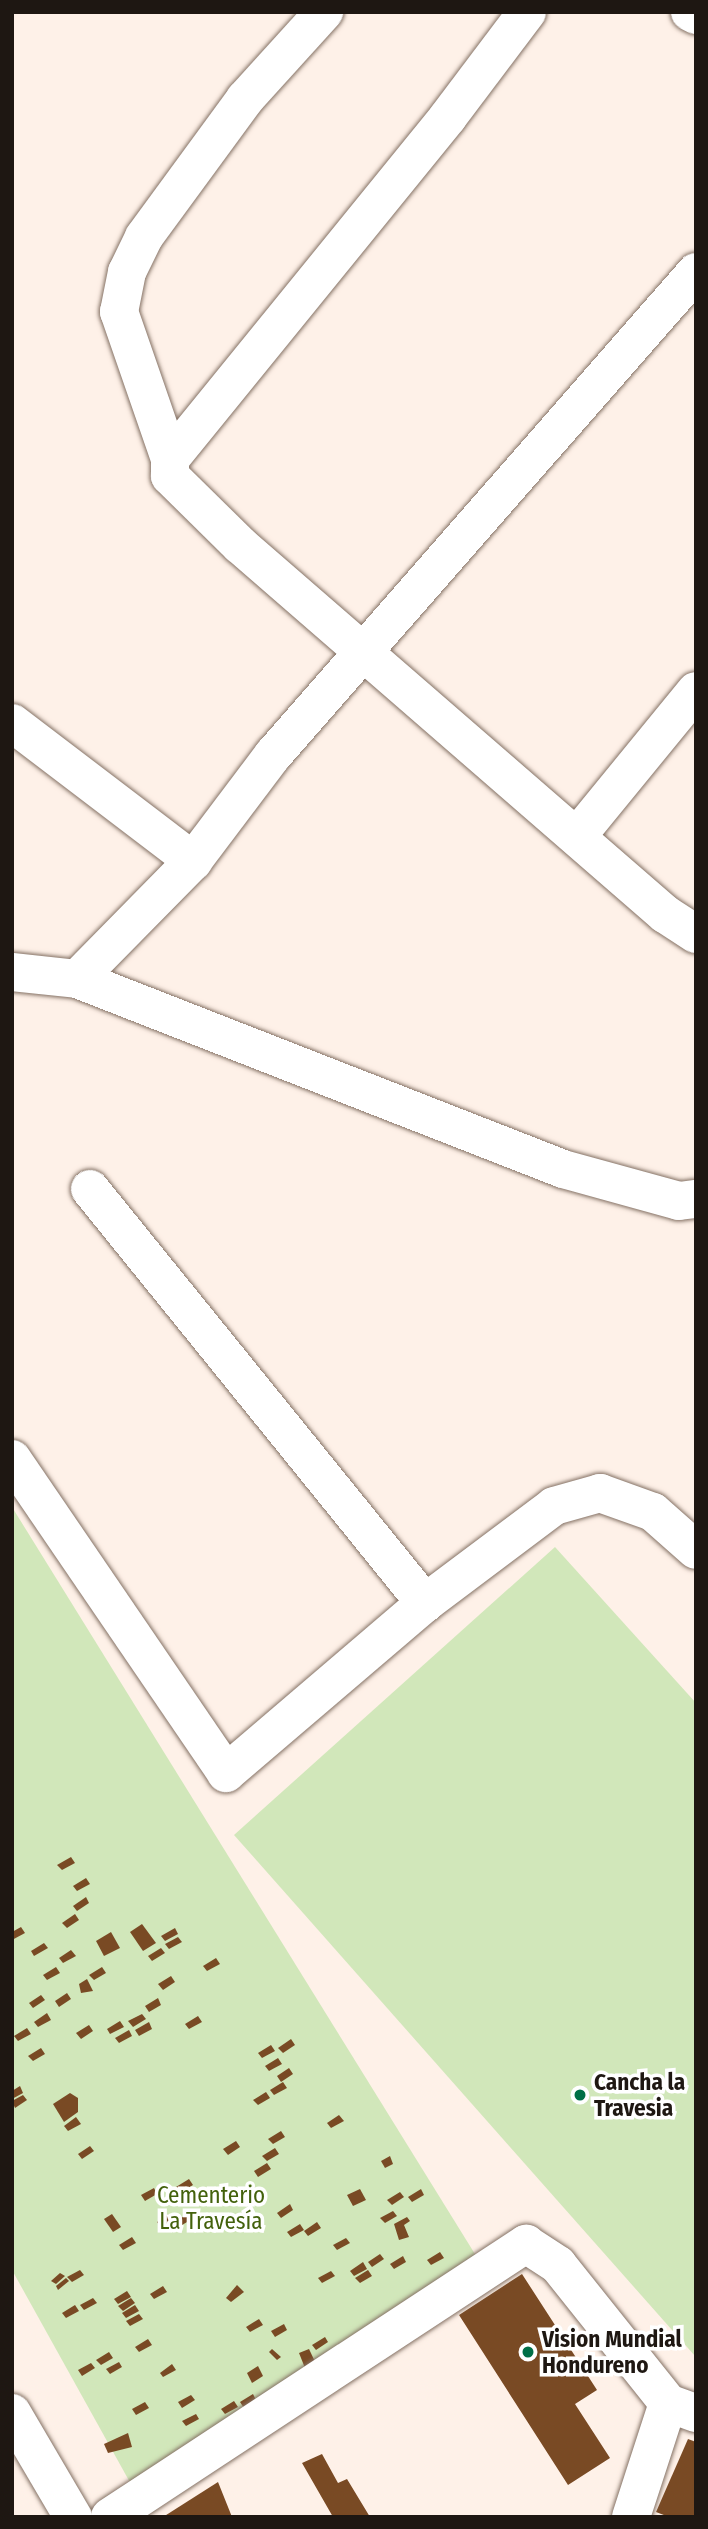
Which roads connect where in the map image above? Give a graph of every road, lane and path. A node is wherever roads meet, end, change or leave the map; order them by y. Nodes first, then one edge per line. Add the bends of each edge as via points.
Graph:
1 (324, 12) edge
2 (527, 12) edge
3 (690, 12) edge
4 (696, 15) edge
5 (696, 272) edge
6 (170, 459) junction
7 (367, 651) junction
8 (696, 691) edge
9 (12, 723) edge
10 (579, 835) junction
11 (193, 861) junction
12 (696, 934) edge
13 (12, 972) edge
14 (77, 979) junction
15 (90, 1189) dead end
16 (696, 1199) edge
17 (12, 1459) edge
18 (696, 1550) edge
19 (425, 1603) junction
20 (682, 2408) edge
21 (12, 2413) edge
22 (73, 2517) edge
23 (110, 2517) edge
24 (631, 2517) edge

1 - 6 street via 245,99 144,237 127,272 119,312
2 - 6 street via 448,117
3 - 4 street
5 - 7 street
6 - 7 street via 170,476 184,492
7 - 10 street
7 - 11 street via 273,755
8 - 10 street
9 - 11 street
10 - 12 street via 665,914
11 - 14 street
13 - 14 street
14 - 16 street via 563,1169 680,1201
15 - 19 street
17 - 19 street via 226,1773
18 - 19 street via 653,1512 600,1493 554,1506
20 - 23 street via 558,2265 526,2244
20 - 24 street
21 - 22 street

